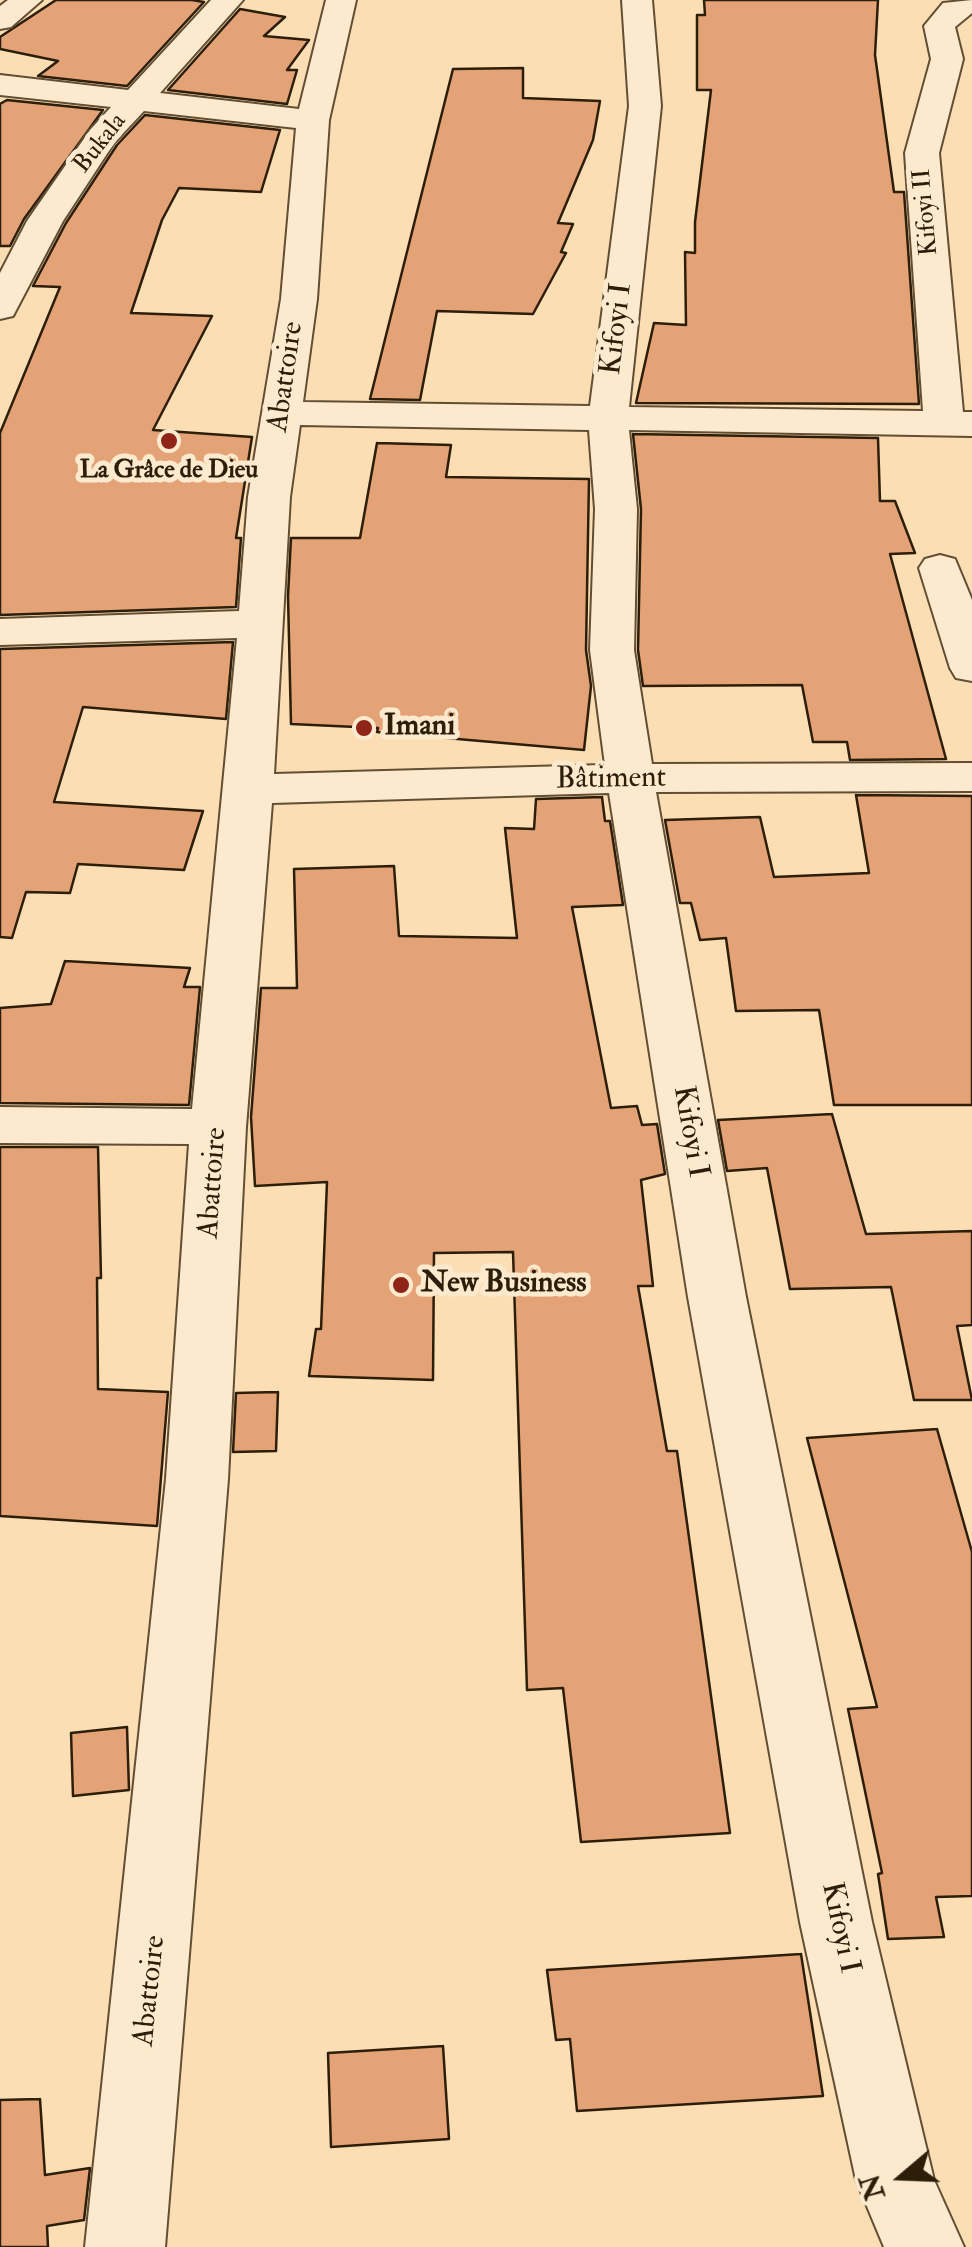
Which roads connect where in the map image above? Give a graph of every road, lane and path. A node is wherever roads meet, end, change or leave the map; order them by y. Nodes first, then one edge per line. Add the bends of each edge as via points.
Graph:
1 (27, 0) edge
2 (228, 0) edge
3 (341, 0) edge
4 (637, 0) edge
5 (963, 6) edge
6 (0, 20) edge
7 (960, 62) edge
8 (0, 84) edge
9 (136, 100) junction
10 (313, 120) junction
11 (0, 308) edge
12 (282, 413) junction
13 (608, 418) junction
14 (958, 423) edge
15 (940, 568) dead end
16 (260, 624) junction
17 (0, 632) edge
18 (972, 668) edge
19 (972, 777) edge
20 (630, 778) junction
21 (249, 789) junction
22 (0, 1124) edge
23 (218, 1127) junction
24 (125, 2247) edge
25 (924, 2247) edge

1 - 6 street
2 - 9 street, Bukala
3 - 10 street, Abattoire
4 - 13 street, Kifoyi I via 645,106
5 - 7 street, Kifoyi II via 940,26
7 - 14 street, Kifoyi II via 922,154
8 - 9 street
9 - 10 street
9 - 11 street, Bukala via 45,220
10 - 12 street, Abattoire
12 - 13 street
12 - 16 street, Abattoire
13 - 14 street
13 - 20 street, Kifoyi I via 616,510 612,650
15 - 18 street
16 - 17 street
16 - 21 street, Abattoire
19 - 20 street, Bâtiment
20 - 21 street, Bâtiment
20 - 25 street, Kifoyi I via 717,1296 836,1922 895,2180
21 - 23 street, Abattoire
22 - 23 street
23 - 24 street, Abattoire via 197,1479

